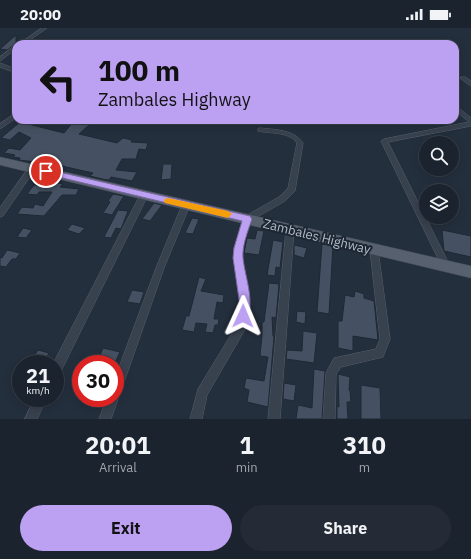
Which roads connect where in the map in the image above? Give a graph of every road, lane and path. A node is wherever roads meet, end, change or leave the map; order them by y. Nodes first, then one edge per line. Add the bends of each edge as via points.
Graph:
1 (45, 28) edge
2 (27, 40) edge
3 (12, 50) edge
4 (0, 59) edge
5 (0, 65) edge
6 (12, 70) edge
7 (463, 78) dead end
8 (471, 84) edge
9 (459, 111) edge
10 (12, 118) edge
11 (471, 123) edge
12 (0, 128) edge
13 (260, 130) dead end
14 (0, 161) edge
15 (32, 168) junction
16 (144, 195) junction
17 (186, 205) junction
18 (0, 214) edge
19 (247, 219) junction
20 (290, 230) junction
21 (374, 250) junction
22 (446, 266) junction
23 (471, 272) edge
24 (63, 355) edge
25 (124, 368) edge
26 (37, 407) edge
27 (110, 407) edge
28 (31, 419) edge
29 (105, 419) edge
30 (196, 419) edge
31 (274, 419) edge
32 (329, 419) edge

1 - 2 street
3 - 4 street
5 - 6 street
7 - 8 street
9 - 11 street
10 - 12 street
11 - 22 street via 384,141
13 - 19 street via 291,134 300,143 292,189 282,199
14 - 15 main road, Zambales Highway
15 - 16 main road, Zambales Highway
15 - 18 street
16 - 17 main road, Zambales Highway
16 - 24 street
17 - 19 main road, Zambales Highway
17 - 25 street
19 - 20 main road, Zambales Highway
19 - 30 street via 238,248 245,306 242,326 202,392
20 - 21 main road, Zambales Highway
20 - 31 street
21 - 22 main road, Zambales Highway
21 - 32 street via 386,340 379,353 338,362 331,373
22 - 23 main road, Zambales Highway
26 - 28 street
27 - 29 street

